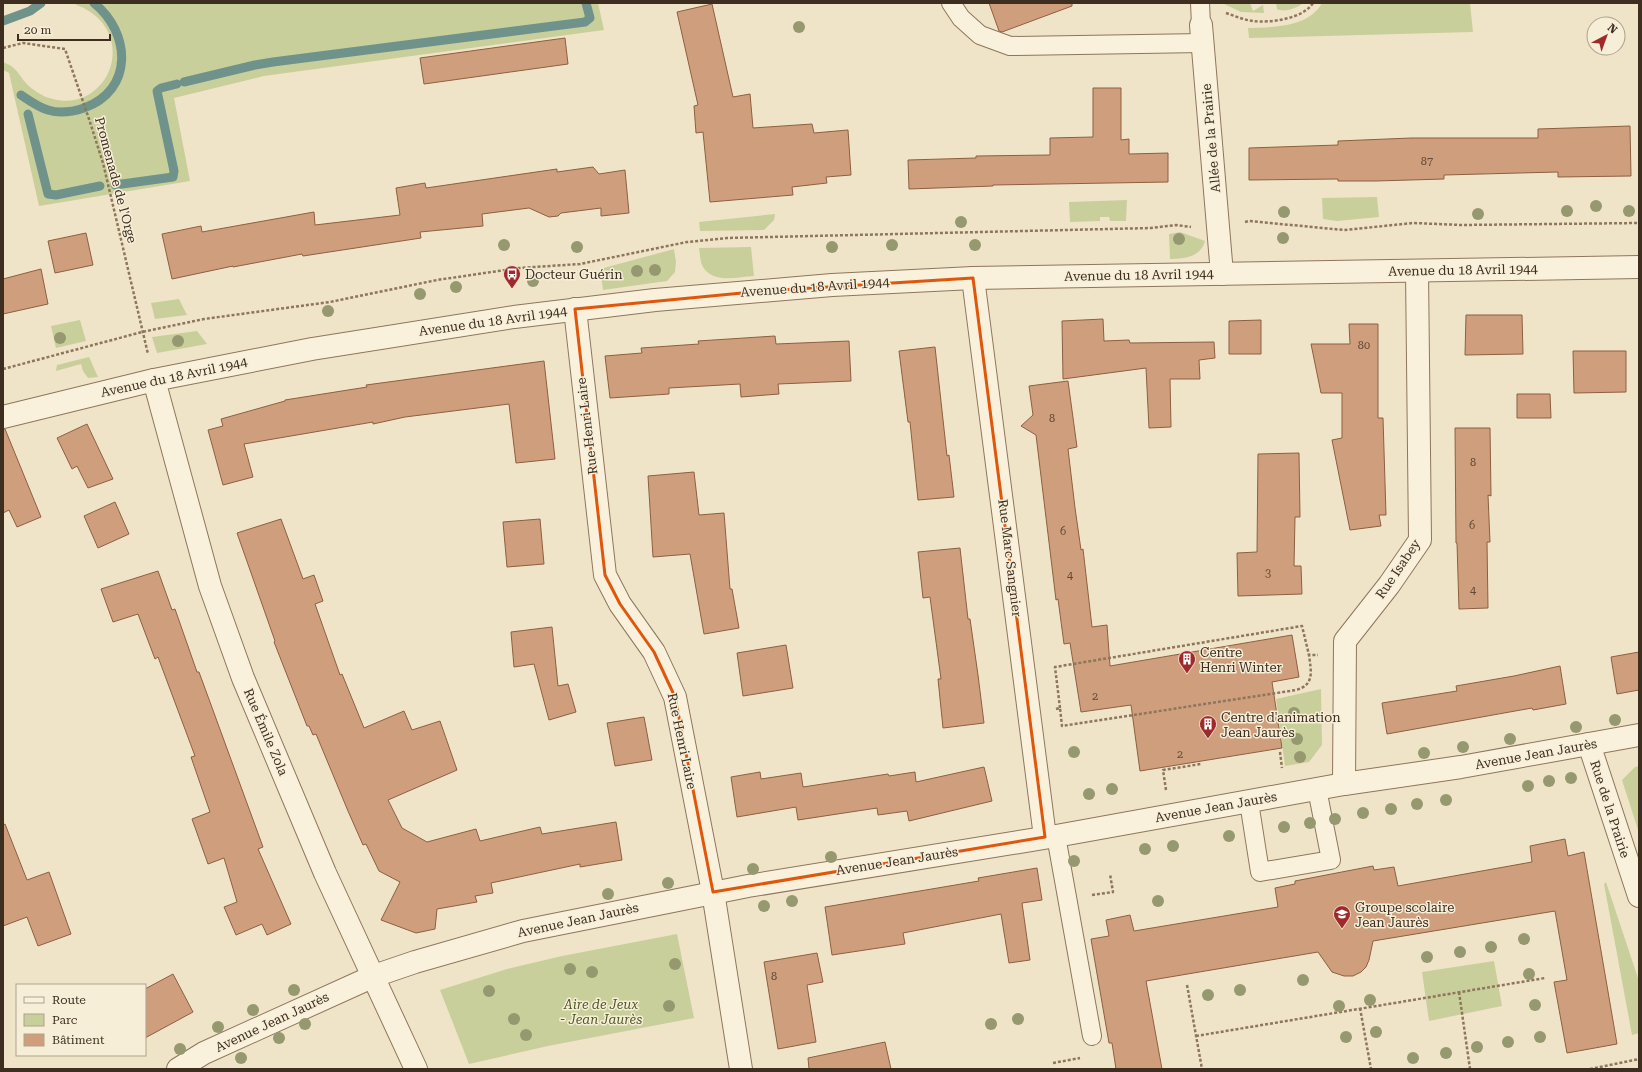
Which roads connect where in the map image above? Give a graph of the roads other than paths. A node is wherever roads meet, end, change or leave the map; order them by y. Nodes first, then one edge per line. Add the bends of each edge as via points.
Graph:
1 (951, 3) edge
2 (1201, 20) edge
3 (1639, 267) edge
4 (1417, 271) junction
5 (1222, 274) junction
6 (974, 278) junction
7 (575, 309) junction
8 (154, 380) junction
9 (3, 417) edge
10 (1639, 735) edge
11 (1589, 744) junction
12 (1344, 784) junction
13 (1317, 789) junction
14 (1249, 802) junction
15 (1050, 836) junction
16 (713, 892) junction
17 (1639, 896) edge
18 (374, 976) junction
19 (1092, 1036) dead end
20 (178, 1069) edge
21 (416, 1069) edge
22 (740, 1069) edge

1 - 2 lane via 961,18 980,36 1010,46
2 - 5 street, Allée de la Prairie
3 - 4 street, Avenue du 18 Avril 1944
4 - 5 street, Avenue du 18 Avril 1944
4 - 12 street, Rue Isabey via 1420,540 1389,586 1345,641
5 - 6 street, Avenue du 18 Avril 1944
6 - 7 street, Avenue du 18 Avril 1944 via 740,292
6 - 15 street, Rue Marc Sangnier via 1030,714
7 - 8 street, Avenue du 18 Avril 1944 via 312,349
7 - 16 street, Rue Henri Laire via 605,575 620,604 654,652 675,697
8 - 9 street, Avenue du 18 Avril 1944
8 - 18 street, Rue Émile Zola via 210,586 243,678 325,872
10 - 11 street, Avenue Jean Jaurès
11 - 12 street, Avenue Jean Jaurès via 1461,767
11 - 17 street, Rue de la Prairie
12 - 13 street, Avenue Jean Jaurès
13 - 14 street, Avenue Jean Jaurès
13 - 14 lane via 1331,860 1260,872
14 - 15 street, Avenue Jean Jaurès
15 - 16 street, Avenue Jean Jaurès
15 - 19 lane via 1068,900
16 - 18 street, Avenue Jean Jaurès via 523,931
16 - 22 street, Rue Henri Laire
18 - 20 street, Avenue Jean Jaurès via 204,1053
18 - 21 street, Rue Émile Zola

